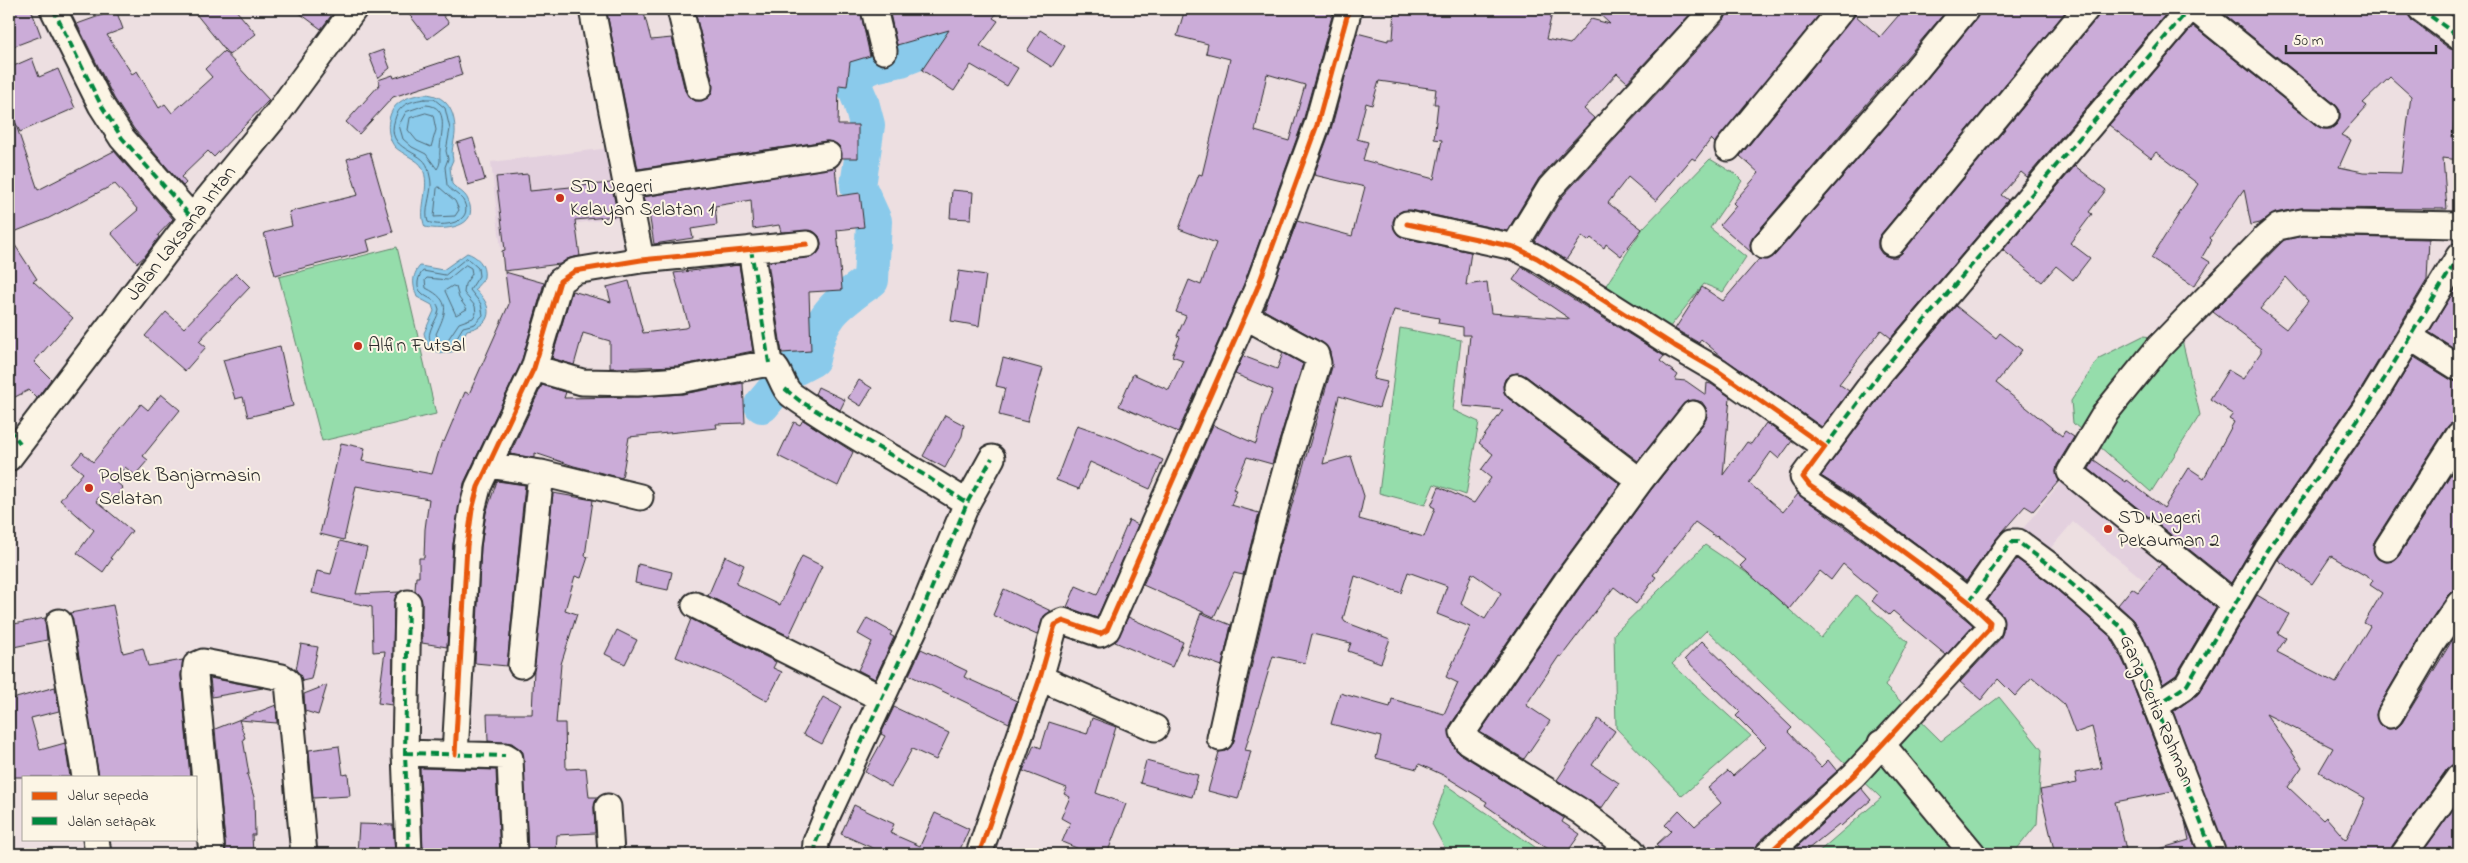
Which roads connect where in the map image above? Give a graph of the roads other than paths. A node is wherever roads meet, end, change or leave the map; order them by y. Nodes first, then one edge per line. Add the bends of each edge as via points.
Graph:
1 (53, 9) edge
2 (354, 9) edge
3 (592, 9) edge
4 (680, 9) edge
5 (874, 9) edge
6 (1349, 9) edge
7 (1714, 9) edge
8 (1842, 9) edge
9 (1966, 9) edge
10 (2086, 9) edge
11 (2189, 9) edge
12 (2195, 9) edge
13 (2421, 9) edge
14 (2459, 37) edge
15 (884, 51) dead end
16 (699, 87) dead end
17 (2326, 115) dead end
18 (1728, 148) dead end
19 (828, 155) dead end
20 (627, 185) junction
21 (192, 218) junction
22 (1407, 224) dead end
23 (2459, 225) edge
24 (1892, 243) dead end
25 (807, 244) dead end
26 (1764, 246) dead end
27 (1514, 247) junction
28 (751, 249) junction
29 (2459, 256) edge
30 (641, 260) junction
31 (1245, 316) junction
32 (2410, 337) junction
33 (772, 364) junction
34 (534, 368) junction
35 (2459, 368) edge
36 (1517, 387) dead end
37 (1693, 414) dead end
38 (2459, 435) edge
39 (13, 443) edge
40 (1825, 447) junction
41 (992, 458) dead end
42 (488, 465) junction
43 (541, 473) junction
44 (1640, 481) junction
45 (640, 497) dead end
46 (967, 503) junction
47 (2387, 548) dead end
48 (1970, 602) junction
49 (408, 603) dead end
50 (2459, 604) edge
51 (2235, 605) junction
52 (695, 606) dead end
53 (59, 622) dead end
54 (521, 665) dead end
55 (1040, 678) junction
56 (881, 698) junction
57 (2156, 706) junction
58 (2390, 715) dead end
59 (1156, 728) dead end
60 (1220, 738) dead end
61 (1881, 743) junction
62 (405, 753) junction
63 (455, 754) junction
64 (85, 776) edge
65 (2459, 777) edge
66 (608, 807) dead end
67 (819, 839) edge
68 (96, 840) edge
69 (98, 854) edge
70 (212, 854) edge
71 (304, 854) edge
72 (409, 854) edge
73 (514, 854) edge
74 (611, 854) edge
75 (979, 854) edge
76 (1634, 854) edge
77 (1768, 854) edge
78 (1973, 854) edge
79 (2213, 854) edge
80 (2404, 854) edge

1 - 21 street via 101,106 122,138
2 - 21 street, Jalan Laksana Intan via 277,114
3 - 20 street
4 - 16 street
5 - 15 street
6 - 31 street via 1317,125
7 - 27 street via 1550,188
8 - 18 street
9 - 26 street
10 - 24 street
11 - 40 street via 1880,373
12 - 17 street
13 - 14 street
19 - 20 street
20 - 30 street
21 - 39 street, Jalan Laksana Intan
22 - 27 street
23 - 51 street via 2302,222 2278,227 2159,347 2106,412 2070,472
25 - 28 street
27 - 40 street via 1538,258 1718,371
28 - 30 street
28 - 33 street
29 - 32 street
30 - 34 street via 575,271 560,281
31 - 55 street via 1108,630 1100,634 1068,621 1058,622
31 - 60 street via 1316,356 1318,363 1290,447 1256,576
32 - 35 street
32 - 51 street via 2372,399 2267,550
33 - 34 street via 680,380 637,383 582,382
33 - 46 street via 785,389 800,401
34 - 42 street
36 - 44 street
37 - 44 street
38 - 47 street
40 - 48 street via 1803,477 1806,482
41 - 46 street
42 - 43 street
42 - 63 street via 472,510 467,546
43 - 45 street
43 - 54 street
44 - 76 street via 1463,732 1467,741 1580,811
46 - 56 street via 918,621
48 - 57 street, Gang Setia Rahman via 2007,548 2012,542 2018,542 2057,571 2122,628
48 - 61 street via 1988,618 1989,628
49 - 62 street
50 - 58 street
51 - 57 street via 2187,685
52 - 56 street
53 - 64 street
55 - 59 street
55 - 75 street
56 - 67 street
57 - 79 street, Gang Setia Rahman
61 - 77 street via 1854,775
61 - 78 street
62 - 63 street
62 - 72 street
63 - 73 street via 510,759
65 - 80 street
66 - 74 street
68 - 69 street
70 - 71 street via 195,675 196,665 203,662 282,677 288,682

